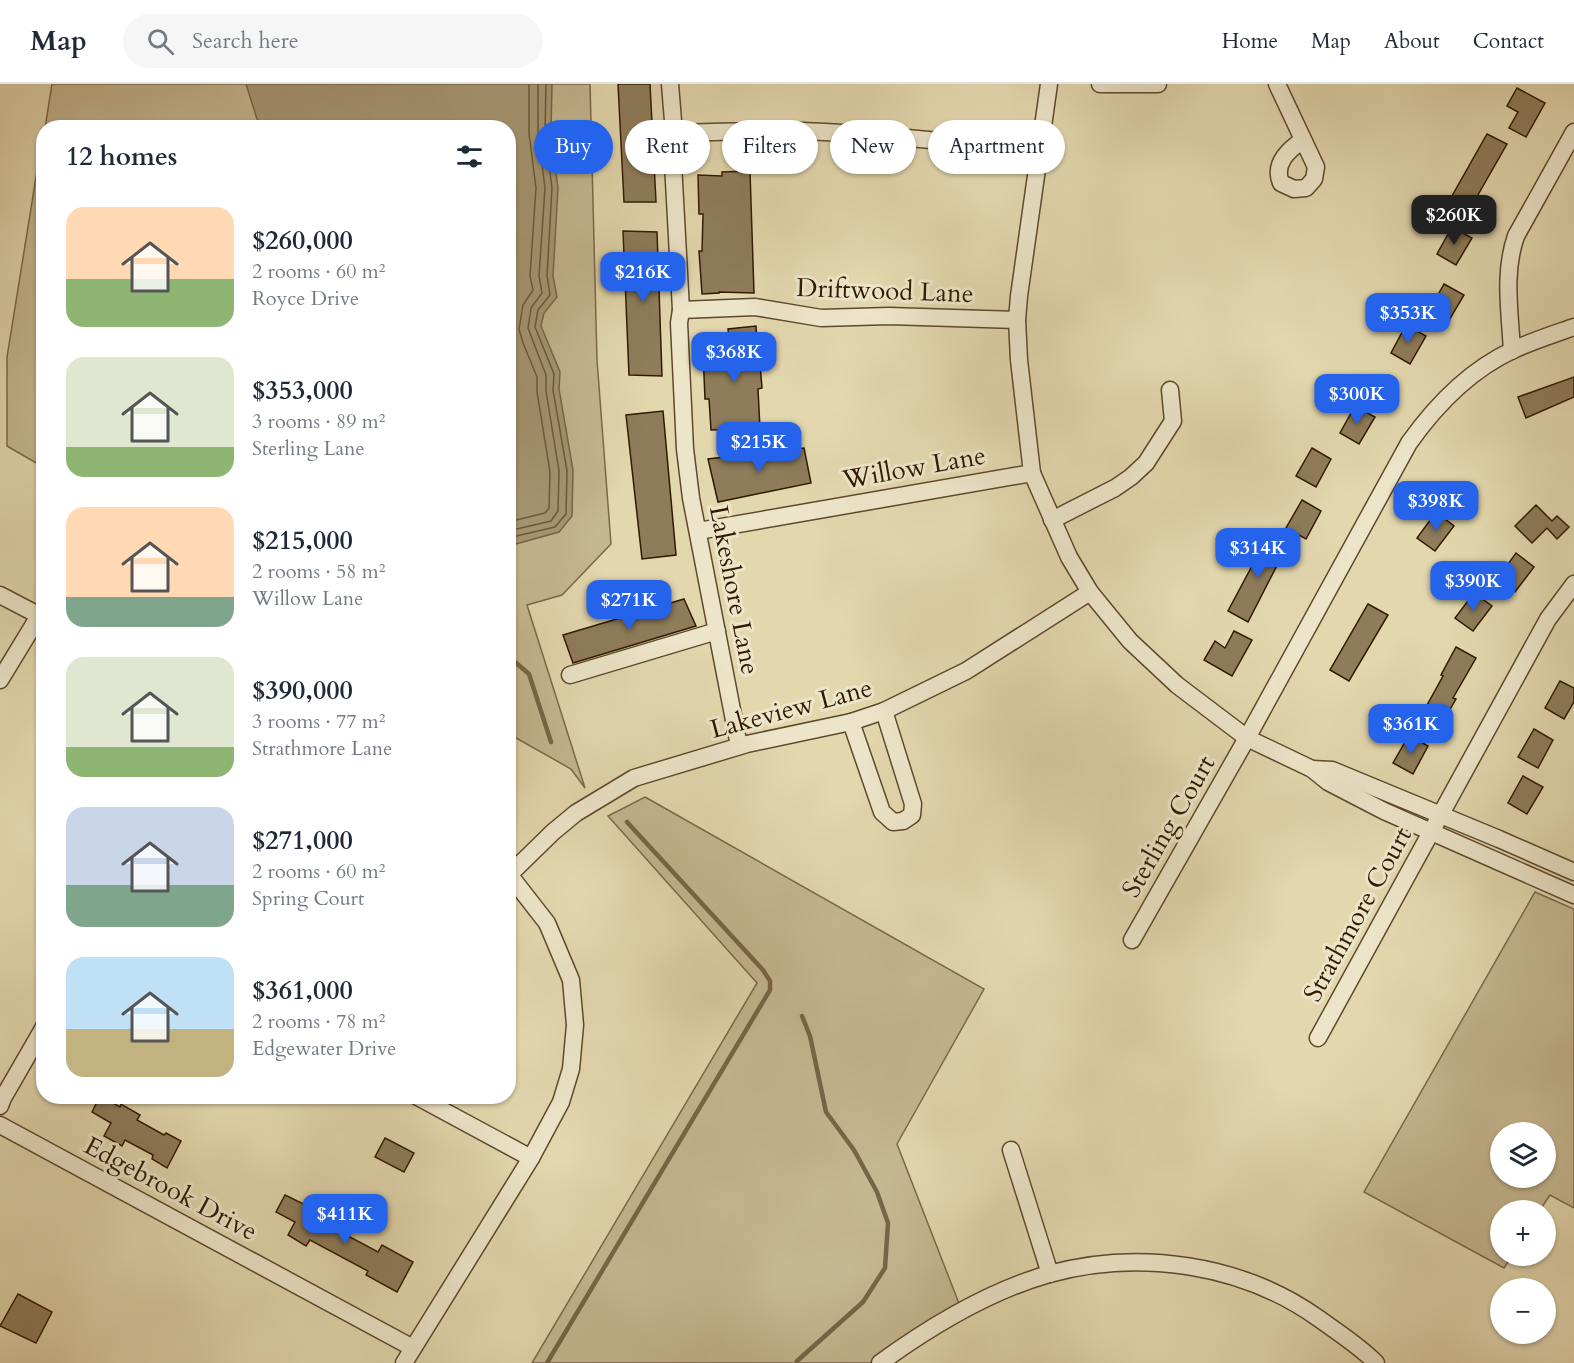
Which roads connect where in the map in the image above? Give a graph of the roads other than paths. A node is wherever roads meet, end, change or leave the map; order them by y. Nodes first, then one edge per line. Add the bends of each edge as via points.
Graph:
1 (670, 84) edge
2 (1048, 84) edge
3 (1100, 84) edge
4 (1158, 84) edge
5 (1277, 84) edge
6 (673, 120) edge
7 (1043, 120) edge
8 (710, 132) edge
9 (1574, 132) edge
10 (928, 140) edge
11 (1303, 140) dead end
12 (674, 174) edge
13 (1036, 174) edge
14 (681, 309) junction
15 (1017, 320) junction
16 (1574, 327) edge
17 (1512, 351) junction
18 (1170, 390) dead end
19 (1032, 473) junction
20 (1052, 520) junction
21 (698, 531) junction
22 (1574, 584) edge
23 (1090, 592) junction
24 (0, 595) edge
25 (36, 614) edge
26 (36, 625) edge
27 (717, 631) junction
28 (570, 675) dead end
29 (0, 680) edge
30 (884, 711) junction
31 (851, 722) junction
32 (1247, 738) junction
33 (739, 746) junction
34 (1312, 769) junction
35 (1440, 814) junction
36 (1431, 832) junction
37 (516, 866) edge
38 (1574, 872) edge
39 (516, 882) edge
40 (1574, 895) edge
41 (1132, 940) dead end
42 (1318, 1038) dead end
43 (36, 1042) edge
44 (431, 1104) edge
45 (0, 1106) edge
46 (0, 1125) edge
47 (1011, 1150) dead end
48 (531, 1158) junction
49 (1050, 1274) junction
50 (413, 1348) junction
51 (1374, 1362) edge
52 (404, 1363) edge
53 (880, 1363) edge

1 - 6 street, Lakeshore Lane
2 - 7 street
3 - 4 street
5 - 11 street
8 - 10 street via 802,131
9 - 17 street via 1516,236 1510,254
12 - 14 street, Lakeshore Lane
13 - 15 street
14 - 15 street, Driftwood Lane via 755,307 822,318
14 - 21 street, Lakeshore Lane via 685,448
15 - 19 street
16 - 17 street, Sterling Court
17 - 32 street, Sterling Court via 1458,387 1409,442
18 - 20 street via 1173,421 1146,463 1115,488
19 - 20 street
19 - 21 street, Willow Lane
20 - 23 street
21 - 27 street, Lakeshore Lane
22 - 35 street, Strathmore Court via 1548,619
23 - 30 street, Lakeview Lane via 966,670
23 - 32 street via 1130,641 1177,685
24 - 25 street
26 - 29 street
27 - 28 street
27 - 33 street, Lakeshore Lane
30 - 31 street, Lakeview Lane
30 - 31 street via 913,804 912,815 903,821 893,822 882,812
31 - 33 street, Lakeview Lane
32 - 34 street
32 - 41 street, Sterling Court
33 - 37 street, Lakeview Lane via 634,778 576,813
34 - 35 street via 1332,770
34 - 36 street via 1328,782
35 - 36 street, Strathmore Court
35 - 38 street
36 - 40 street
36 - 42 street, Strathmore Court
39 - 48 street via 555,940 571,980 575,1025 571,1069 561,1102
43 - 45 street
44 - 48 street
46 - 50 street, Edgebrook Drive
47 - 49 street
48 - 50 street
49 - 51 street via 1116,1262 1162,1263 1216,1271 1268,1289 1304,1308
49 - 53 street via 1006,1289 962,1312
50 - 52 street

